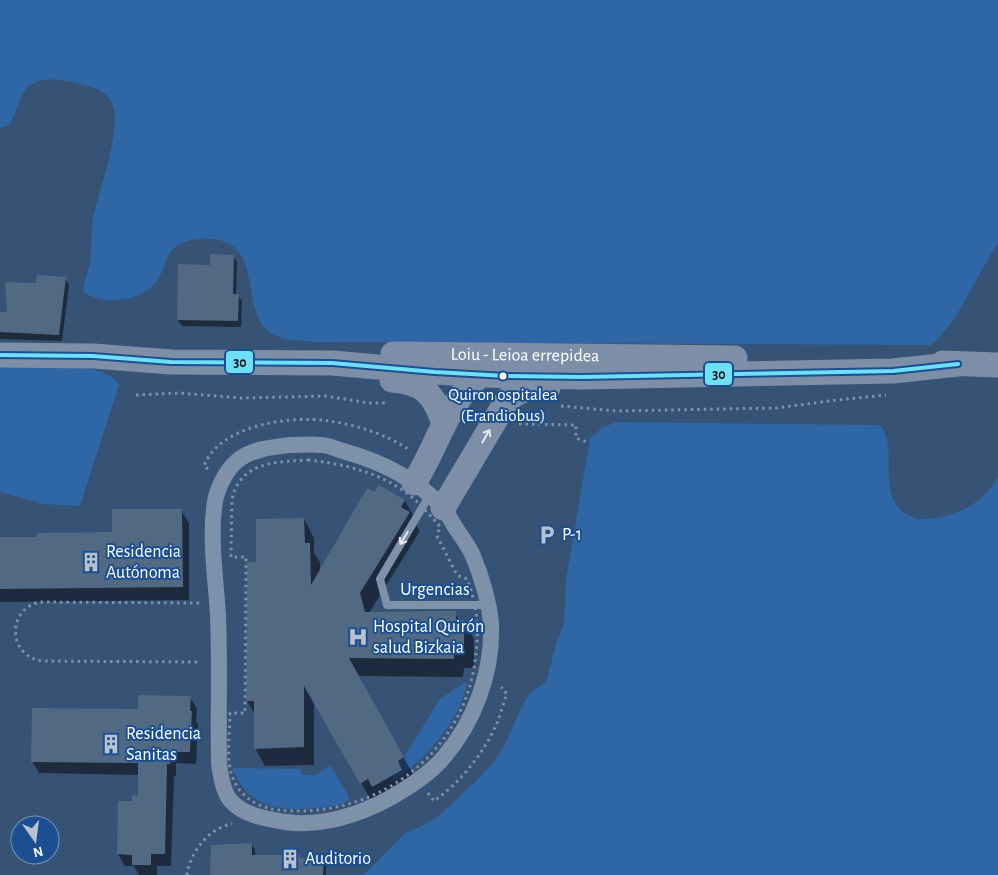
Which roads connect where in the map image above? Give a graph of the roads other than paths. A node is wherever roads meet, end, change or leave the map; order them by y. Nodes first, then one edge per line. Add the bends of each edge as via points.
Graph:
1 (0, 355) edge
2 (93, 356) junction
3 (701, 357) junction
4 (170, 362) junction
5 (958, 364) junction
6 (998, 365) edge
7 (828, 372) junction
8 (480, 375) junction
9 (440, 432) junction
10 (469, 466) junction
11 (427, 498) junction
12 (481, 605) junction

1 - 2 main road, Loiu - Leioa errepidea
2 - 3 main road, Loiu - Leioa errepidea via 168,351
2 - 4 main road, Loiu - Leioa errepidea
3 - 5 main road, Loiu - Leioa errepidea via 878,359
3 - 8 main road via 644,367 494,366
4 - 8 main road, Loiu - Leioa errepidea via 332,363
4 - 9 main road via 238,374 396,380 416,384 435,401
5 - 6 main road, Loiu - Leioa errepidea
5 - 7 main road, Loiu - Leioa errepidea
7 - 8 main road, Loiu - Leioa errepidea via 583,377
10 -> 7 main road via 507,400 530,388 769,388
8 - 9 main road via 459,397
9 - 10 main road via 440,458 444,464 451,468
9 - 11 main road via 423,469
10 - 11 main road
11 - 12 street via 472,554
11 -> 12 lane, Urgencias via 380,579 387,604
11 - 12 street via 400,474 364,457 322,445 259,450 236,461 221,484 214,508 219,764 222,781 232,802 265,818 316,822 373,807 424,776 444,758 478,701 490,650 491,624

